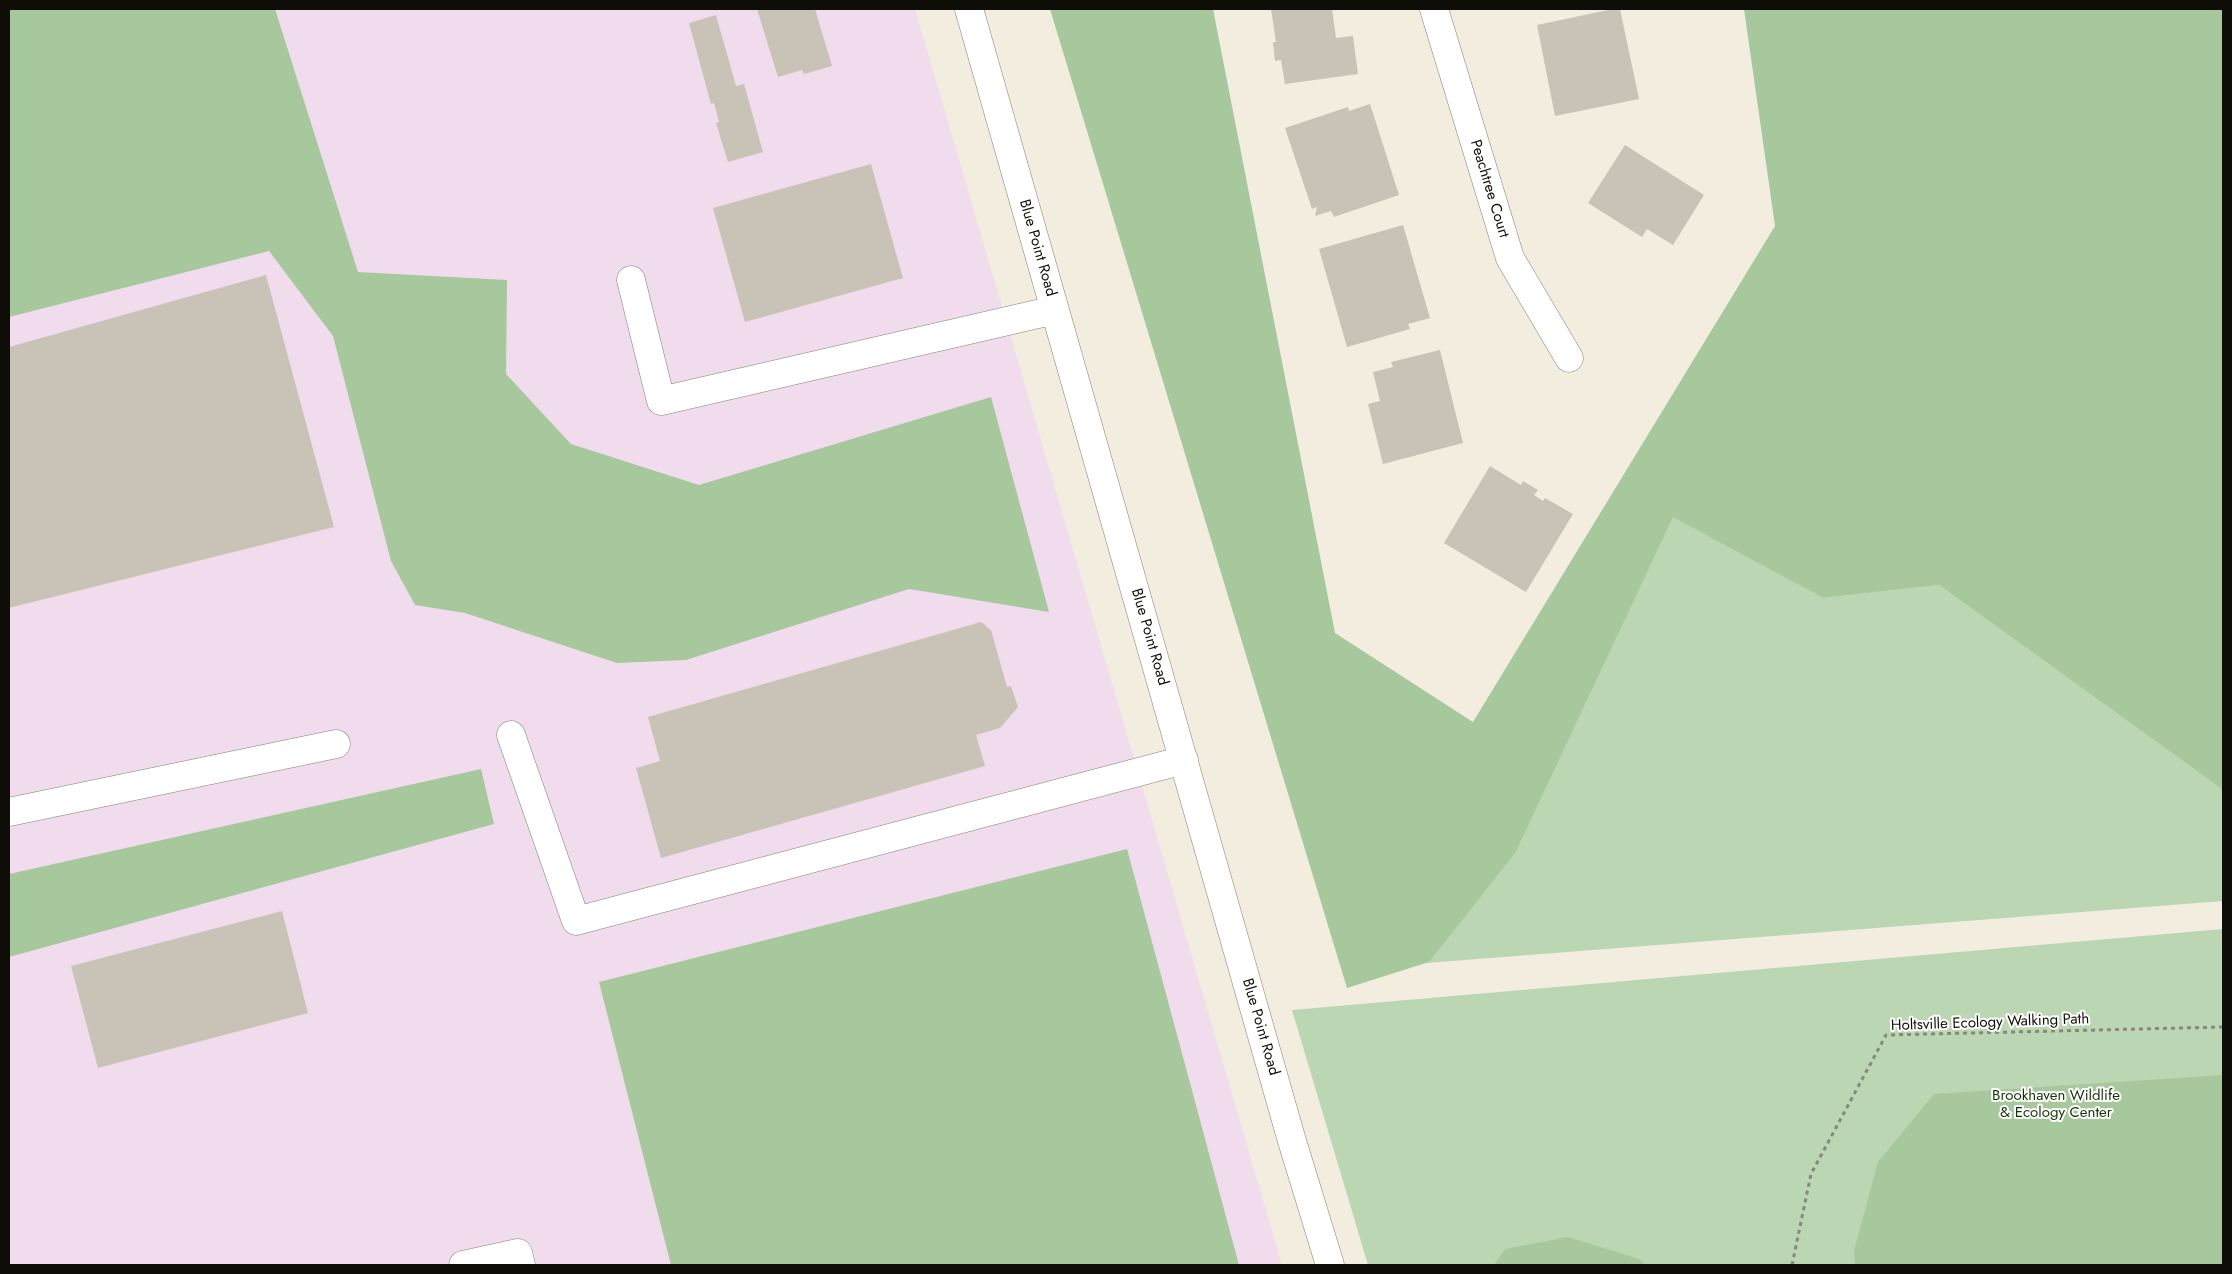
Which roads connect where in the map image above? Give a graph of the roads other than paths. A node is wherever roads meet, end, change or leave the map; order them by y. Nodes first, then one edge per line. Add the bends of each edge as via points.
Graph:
1 (969, 9) edge
2 (1434, 9) edge
3 (631, 280) dead end
4 (1055, 310) junction
5 (1569, 358) dead end
6 (511, 735) dead end
7 (336, 744) dead end
8 (1184, 760) junction
9 (9, 812) edge
10 (463, 1265) edge
11 (521, 1265) edge
12 (1330, 1265) edge

1 - 4 street, Blue Point Road
2 - 5 street, Peachtree Court via 1510,258
3 - 4 street via 661,401
4 - 8 street, Blue Point Road
6 - 8 street via 576,921
7 - 9 street
8 - 12 street, Blue Point Road
10 - 11 street via 518,1253

